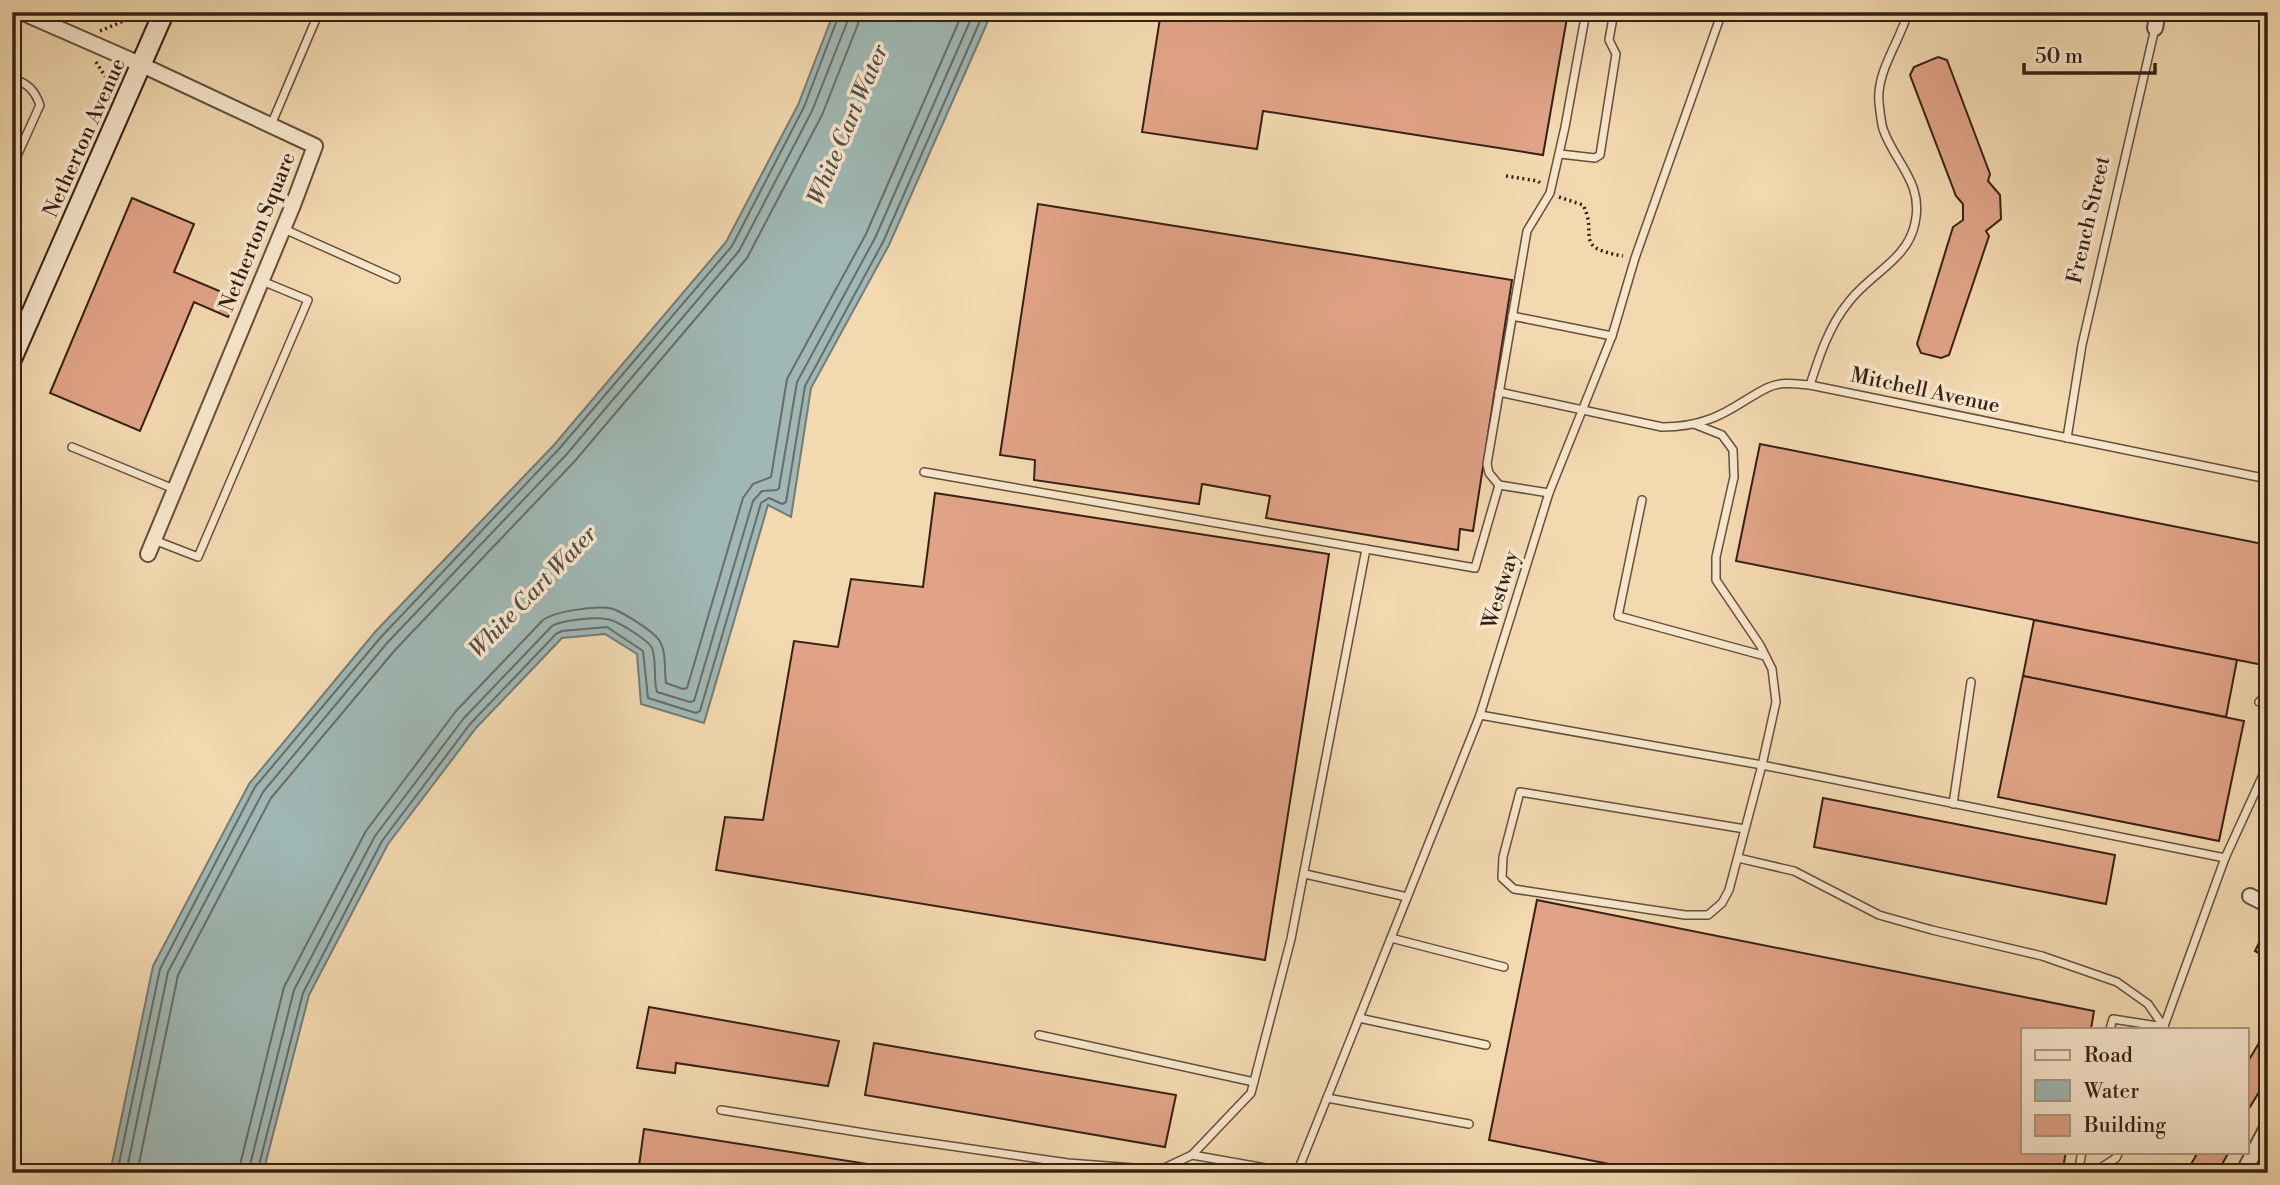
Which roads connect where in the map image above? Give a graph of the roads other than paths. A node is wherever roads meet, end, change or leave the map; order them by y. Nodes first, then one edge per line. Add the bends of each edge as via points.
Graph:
1 (21, 12) edge
2 (164, 12) edge
3 (319, 12) edge
4 (1586, 12) edge
5 (1614, 12) edge
6 (1722, 12) edge
7 (1908, 12) edge
8 (2158, 12) edge
9 (2155, 28) joint
10 (142, 65) junction
11 (12, 78) edge
12 (271, 126) junction
13 (1560, 154) junction
14 (12, 167) edge
15 (283, 229) junction
16 (396, 279) dead end
17 (261, 281) junction
18 (1512, 316) junction
19 (1612, 336) junction
20 (12, 358) edge
21 (1810, 385) junction
22 (1499, 392) junction
23 (1583, 409) junction
24 (1694, 424) junction
25 (2067, 438) junction
26 (72, 447) dead end
27 (924, 472) dead end
28 (2268, 479) edge
29 (1499, 485) junction
30 (175, 489) junction
31 (1549, 493) junction
32 (1642, 500) dead end
33 (154, 540) junction
34 (1366, 549) junction
35 (148, 554) dead end
36 (1765, 656) junction
37 (1971, 682) dead end
38 (2268, 692) edge
39 (2259, 702) dead end
40 (1480, 715) junction
41 (2268, 764) edge
42 (1762, 765) junction
43 (1953, 804) junction
44 (1745, 829) junction
45 (1738, 858) junction
46 (2225, 858) junction
47 (1304, 874) junction
48 (2250, 896) dead end
49 (1407, 897) junction
50 (2268, 905) edge
51 (1391, 938) junction
52 (1504, 967) dead end
53 (1359, 1018) junction
54 (2110, 1028) edge
55 (2164, 1028) edge
56 (1039, 1035) dead end
57 (1486, 1045) dead end
58 (1254, 1082) junction
59 (1327, 1098) junction
60 (720, 1110) dead end
61 (1469, 1124) dead end
62 (2268, 1126) edge
63 (2082, 1154) edge
64 (2118, 1154) edge
65 (1192, 1155) junction
66 (1296, 1173) edge
67 (2078, 1173) edge
68 (2093, 1173) edge
69 (2243, 1173) edge

1 - 10 street, Netherton Square
2 - 10 street, Netherton Avenue
3 - 12 lane
4 - 13 lane
5 - 13 lane via 1609,40 1616,54 1600,155
6 - 19 lane, Westway
7 - 21 lane via 1879,99 1883,128 1908,172 1916,197 1916,222 1908,244 1847,303 1821,352
8 - 9 street, French Street
9 - 25 lane, French Street via 2082,345
10 - 12 street, Netherton Square
10 - 20 street, Netherton Avenue
11 - 14 lane via 36,93 40,106
12 - 15 street, Netherton Square via 315,146
13 - 18 lane via 1549,193 1527,231
15 - 16 lane
15 - 17 street, Netherton Square
17 - 30 street, Netherton Square
17 - 33 lane via 308,300 198,557
18 - 19 lane
18 - 22 lane
19 - 23 lane, Westway
21 - 24 lane, Mitchell Avenue via 1768,387 1712,419
21 - 25 lane, Mitchell Avenue
22 - 23 lane, Mitchell Avenue
22 - 29 lane via 1487,464
23 - 24 lane, Mitchell Avenue via 1662,427
23 - 31 lane, Westway
24 - 36 lane via 1722,435 1733,450 1734,477 1716,557 1716,580
25 - 28 lane, Mitchell Avenue
26 - 30 lane
27 - 34 lane
29 - 31 lane
29 - 34 lane via 1475,568
30 - 33 street, Netherton Square
31 - 40 lane, Westway
32 - 36 lane via 1618,616
33 - 35 street, Netherton Square
34 - 47 lane
36 - 42 lane via 1772,669 1776,702
37 - 43 lane
38 - 39 lane
40 - 42 lane
40 - 49 lane, Westway
41 - 46 lane
42 - 43 lane
42 - 44 lane
43 - 46 lane
44 - 45 lane
44 - 45 lane via 1520,792 1502,878 1514,889 1708,915 1726,896
45 - 55 lane via 1794,871 1879,915 2042,956 2117,982 2148,1004
46 - 55 lane
47 - 49 lane
47 - 58 lane
48 - 50 street
49 - 51 lane, Westway
51 - 52 lane
51 - 53 lane, Westway
53 - 57 lane
53 - 59 lane, Westway
54 - 55 lane via 2113,1019
56 - 58 lane
58 - 65 lane via 1251,1093
59 - 61 lane
59 - 66 lane, Westway
60 - 65 lane via 1068,1163 1160,1170
62 - 69 street
63 - 67 lane
64 - 68 lane
65 - 66 lane

